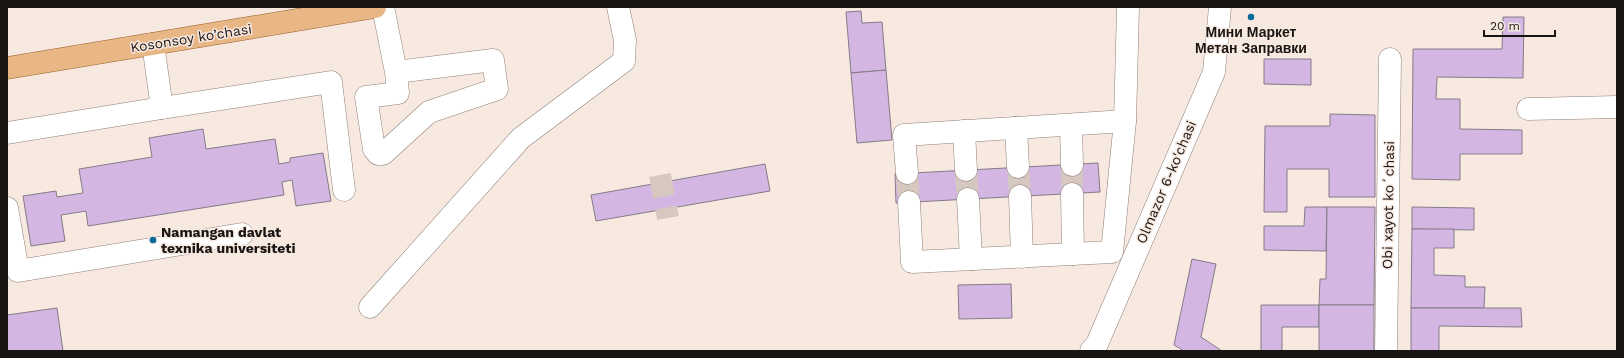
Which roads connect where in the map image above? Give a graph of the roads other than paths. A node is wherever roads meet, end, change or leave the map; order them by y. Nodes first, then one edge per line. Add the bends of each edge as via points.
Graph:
1 (375, 7) edge
2 (383, 7) edge
3 (618, 7) edge
4 (1128, 7) edge
5 (1220, 7) edge
6 (153, 44) junction
7 (1390, 59) dead end
8 (7, 68) edge
9 (396, 72) junction
10 (1617, 107) edge
11 (162, 108) junction
12 (1528, 109) dead end
13 (1125, 121) junction
14 (1071, 125) junction
15 (1016, 128) junction
16 (964, 131) junction
17 (7, 133) edge
18 (1072, 165) tunnel mouth
19 (1018, 167) tunnel mouth
20 (966, 170) tunnel mouth
21 (907, 173) tunnel mouth
22 (344, 190) dead end
23 (1072, 194) tunnel mouth
24 (1020, 196) tunnel mouth
25 (968, 199) tunnel mouth
26 (908, 202) tunnel mouth
27 (7, 208) edge
28 (242, 234) dead end
29 (1073, 254) junction
30 (1022, 257) junction
31 (971, 259) junction
32 (370, 307) dead end
33 (1092, 351) edge
34 (1386, 351) edge

1 - 6 main road, Kosonsoy ko’chasi
2 - 9 street
3 - 32 street via 625,40 624,61 521,138
4 - 13 street
5 - 33 street, Olmazor 6-ko'chasi via 1214,72
6 - 8 main road, Kosonsoy ko’chasi
6 - 11 street
7 - 34 street, Obi xayot koʻchasi
9 - 9 street via 493,60 497,89 429,112 383,154 378,154 374,149 366,97 398,93
10 - 12 street
11 - 17 street
11 - 22 street via 331,82
13 - 14 street
13 - 29 street via 1112,252
14 - 15 street
14 - 18 street
15 - 16 street
15 - 19 street
16 - 20 street
16 - 21 street via 904,135
23 - 29 street
24 - 30 street
25 - 31 street
26 - 31 street via 912,262
27 - 28 street via 18,271
29 - 30 street
30 - 31 street

